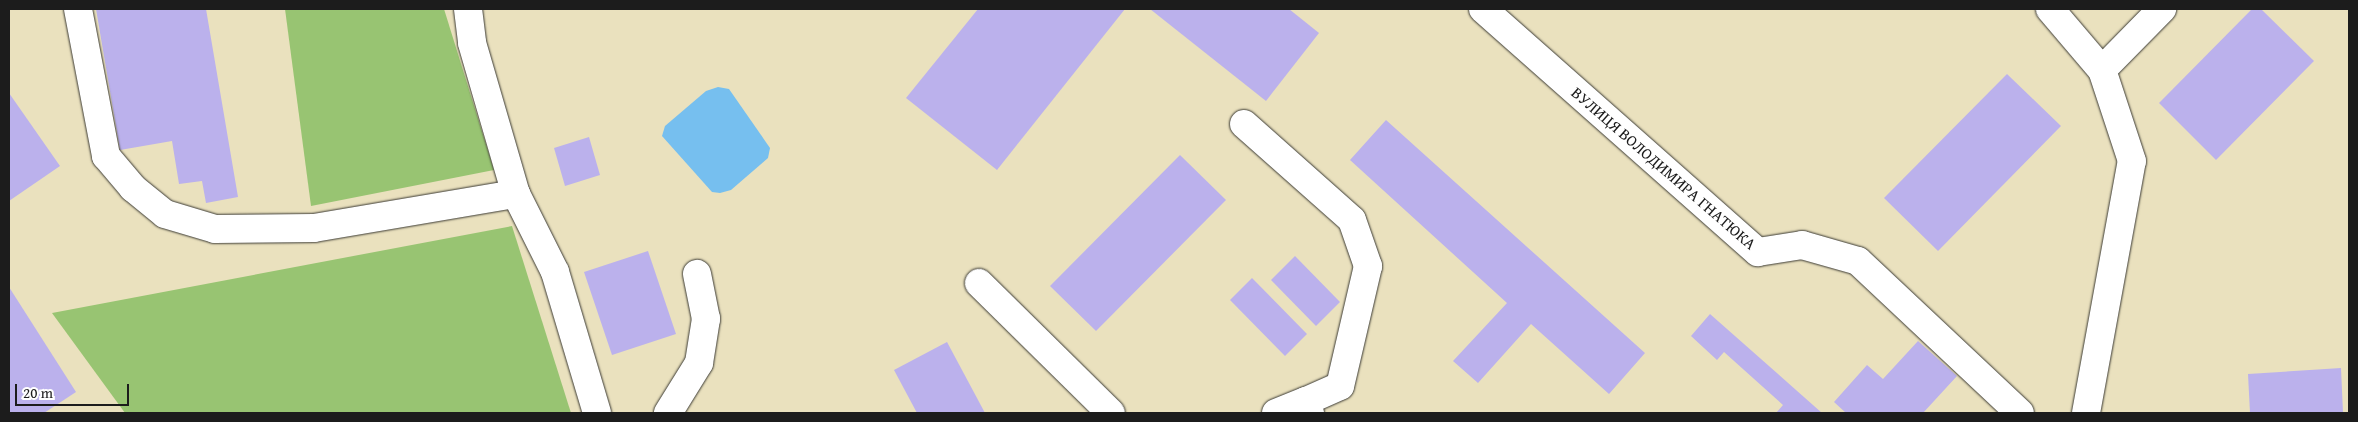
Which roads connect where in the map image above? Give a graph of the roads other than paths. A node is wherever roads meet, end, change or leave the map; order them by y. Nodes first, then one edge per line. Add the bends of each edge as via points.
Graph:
1 (78, 9) edge
2 (468, 9) edge
3 (1483, 9) edge
4 (2050, 9) edge
5 (2162, 9) edge
6 (2102, 70) junction
7 (1244, 124) dead end
8 (516, 194) junction
9 (697, 274) dead end
10 (980, 283) dead end
11 (1308, 407) edge
12 (597, 413) edge
13 (668, 413) edge
14 (1111, 413) edge
15 (1276, 413) edge
16 (2020, 413) edge
17 (2086, 413) edge

1 - 8 lane via 106,156 133,188 165,214 216,229 314,228
2 - 8 lane via 472,43
3 - 16 lane, ВУЛИЦЯ ВОЛОДИМИРА ГНАТЮКА via 1758,252 1802,245 1858,261
4 - 6 lane
5 - 6 lane
6 - 17 lane via 2132,161
7 - 11 lane via 1352,220 1368,266 1340,386
8 - 12 lane via 555,272
9 - 13 lane via 706,319 699,363
10 - 14 lane
11 - 15 lane

